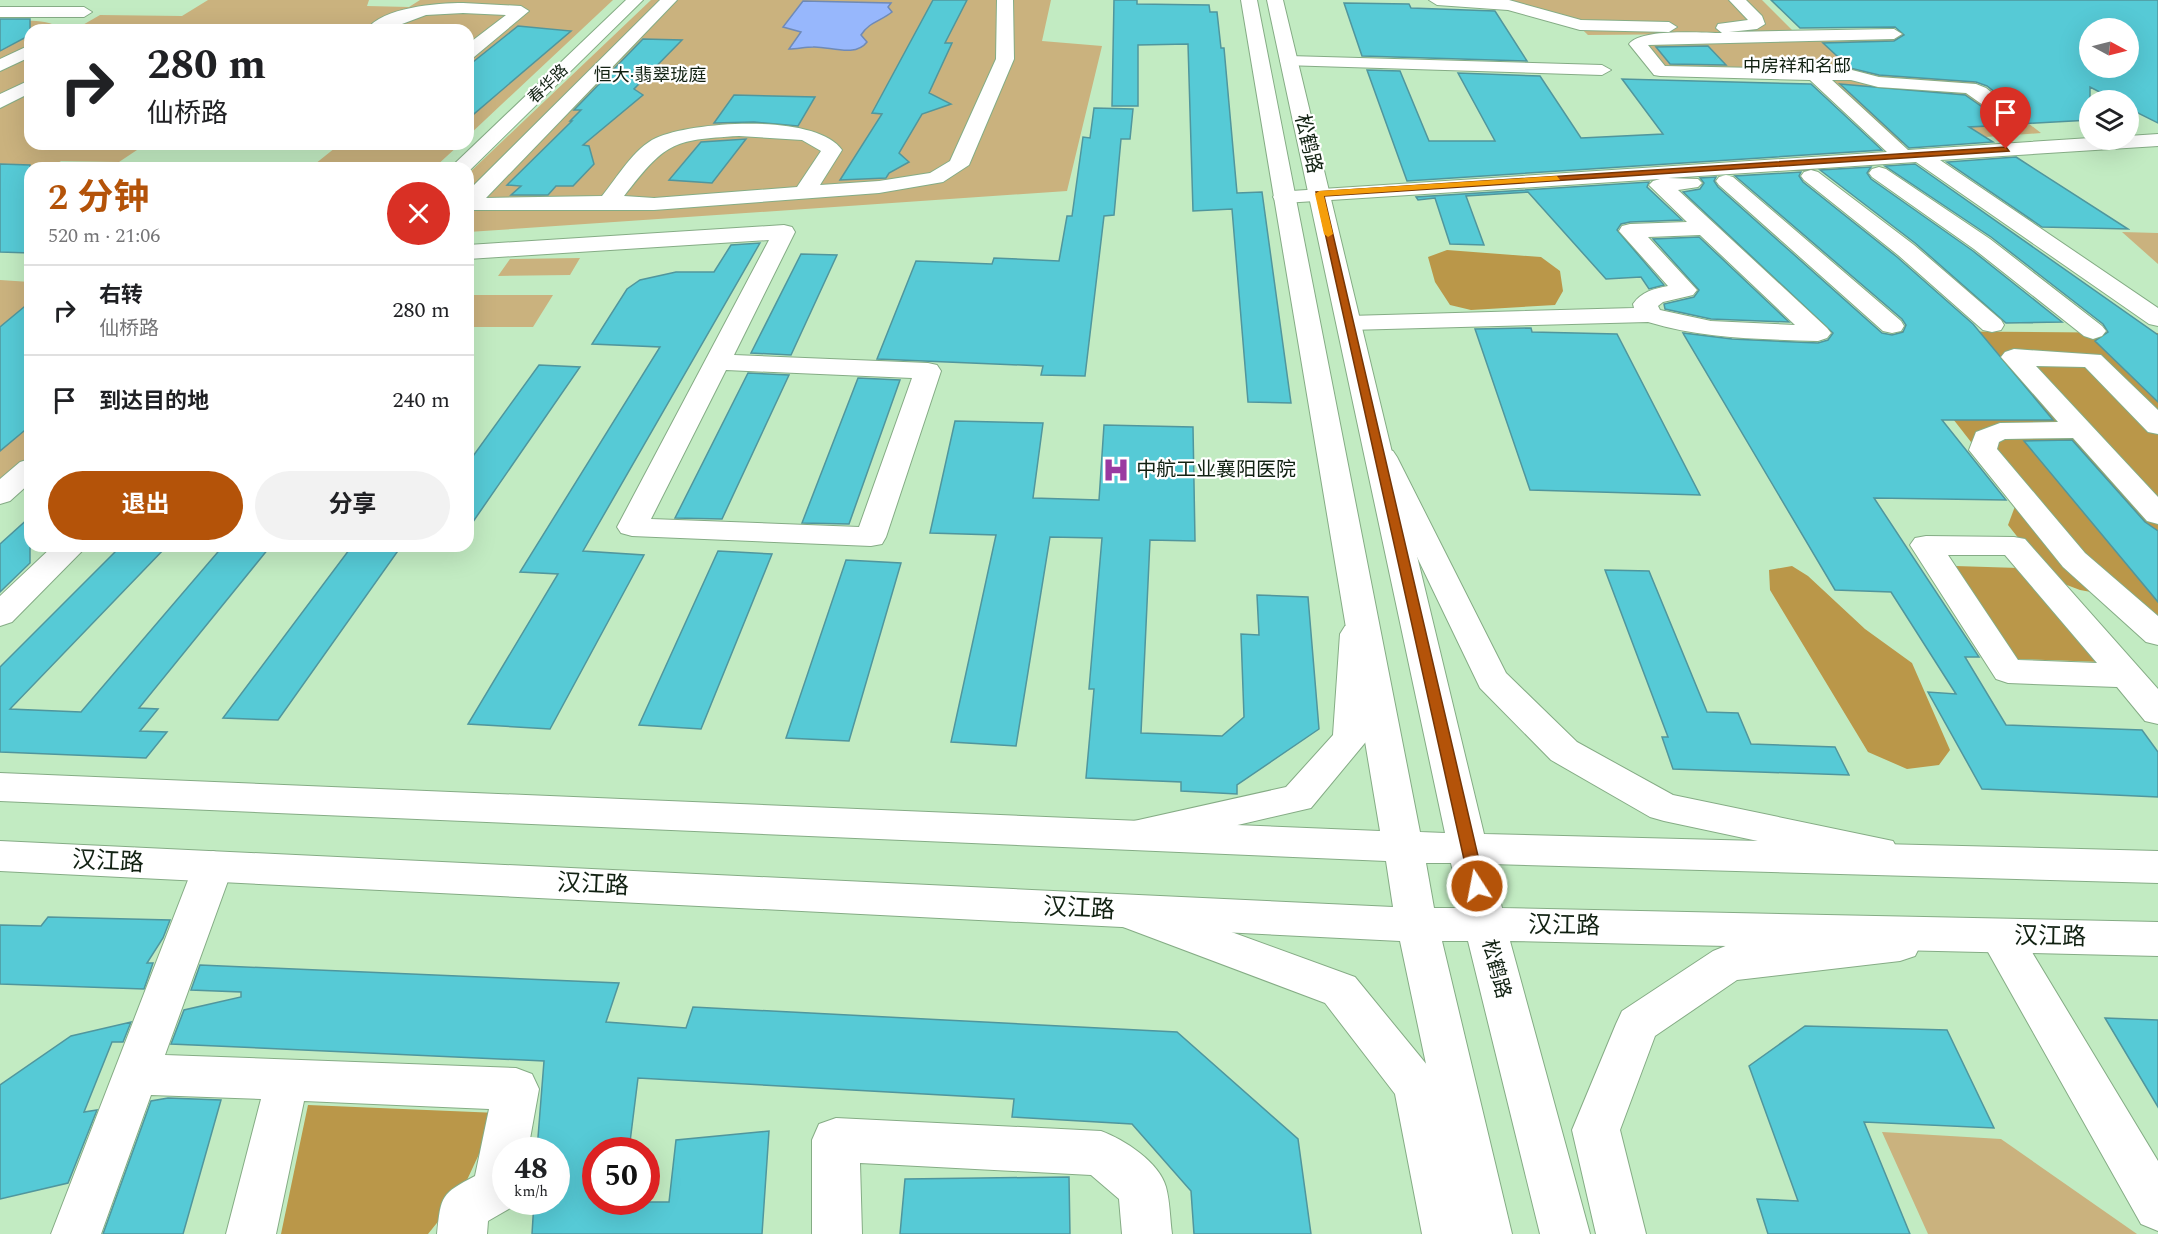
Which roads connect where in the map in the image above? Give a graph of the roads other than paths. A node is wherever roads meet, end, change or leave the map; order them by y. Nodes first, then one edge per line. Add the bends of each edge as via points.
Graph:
1 (635, 0) edge
2 (669, 0) edge
3 (1005, 0) edge
4 (1249, 0) edge
5 (1275, 0) edge
6 (1437, 0) edge
7 (1737, 0) edge
8 (504, 5) edge
9 (0, 12) edge
10 (84, 12) dead end
11 (0, 21) edge
12 (55, 24) edge
13 (382, 24) edge
14 (1894, 34) dead end
15 (1726, 47) dead end
16 (474, 48) edge
17 (24, 53) edge
18 (1802, 53) dead end
19 (1289, 61) junction
20 (0, 66) edge
21 (1818, 67) junction
22 (1602, 70) dead end
23 (24, 88) edge
24 (0, 102) edge
25 (2014, 118) dead end
26 (2158, 140) edge
27 (1916, 160) junction
28 (466, 162) edge
29 (1879, 172) junction
30 (1811, 176) junction
31 (1726, 181) junction
32 (804, 193) junction
33 (1319, 194) junction
34 (1284, 196) junction
35 (608, 202) junction
36 (1706, 228) junction
37 (474, 252) edge
38 (1649, 315) junction
39 (2158, 319) edge
40 (1349, 323) junction
41 (1992, 325) dead end
42 (1892, 326) dead end
43 (2093, 331) dead end
44 (717, 362) junction
45 (2158, 426) edge
46 (2081, 430) junction
47 (1376, 444) junction
48 (24, 473) edge
49 (0, 495) edge
50 (2158, 515) edge
51 (65, 552) edge
52 (1359, 599) junction
53 (0, 615) edge
54 (2158, 634) edge
55 (2127, 676) junction
56 (2158, 712) edge
57 (0, 787) edge
58 (1130, 835) junction
59 (1404, 847) junction
60 (1469, 849) junction
61 (0, 856) edge
62 (1922, 861) junction
63 (213, 867) junction
64 (2158, 867) edge
65 (1128, 911) junction
66 (1485, 924) junction
67 (1417, 925) junction
68 (1989, 935) junction
69 (2158, 939) edge
70 (135, 1074) junction
71 (282, 1104) dead end
72 (1553, 1188) junction
73 (2158, 1207) edge
74 (1480, 1219) edge
75 (76, 1234) edge
76 (251, 1234) edge
77 (462, 1234) edge
78 (837, 1234) edge
79 (1147, 1234) edge
80 (1448, 1234) edge
81 (1565, 1234) edge
82 (1581, 1234) edge
83 (1621, 1234) edge

1 - 28 main road, 春华路
2 - 35 main road via 474,197 480,205 494,206
3 - 32 main road via 1005,59 959,165 936,178 916,183
4 - 34 main road, 松鹤路
5 - 19 main road, 松鹤路
6 - 7 main road via 1509,5 1580,25 1739,28 1756,24 1756,19
8 - 13 main road via 412,10
8 - 16 main road via 521,11
9 - 10 main road
11 - 12 main road
14 - 21 main road via 1658,39 1638,44 1660,71
15 - 18 main road
17 - 20 main road
19 - 22 main road
19 - 33 main road, 松鹤路
21 - 25 main road via 1878,82 1969,88
21 - 27 main road
23 - 24 main road
26 - 27 main road
27 - 29 main road
27 - 33 main road
27 - 39 main road
29 - 30 main road
29 - 43 main road via 1982,244
30 - 31 main road
30 - 41 main road via 1906,250
31 - 36 main road via 1660,185
31 - 42 main road
32 - 35 main road via 654,204
32 - 35 main road via 832,150 819,139 799,134 714,131 679,136 659,144
33 - 34 main road
33 - 40 main road, 松鹤路
34 - 52 main road, 松鹤路
36 - 38 main road via 1630,231 1685,290 1654,296 1645,304
36 - 38 main road via 1818,333 1731,330
37 - 44 main road via 784,232
38 - 40 main road
40 - 47 main road, 松鹤路
44 - 44 main road via 632,526 871,537 928,371
45 - 46 main road via 2092,360 2014,357
46 - 50 main road
46 - 54 main road via 2000,431 1986,438 1983,450 2074,560
47 - 60 main road, 松鹤路
47 - 62 main road via 1492,680 1564,752 1664,807
48 - 49 main road
51 - 53 main road
52 - 58 main road via 1351,738 1298,798
52 - 59 main road, 松鹤路
55 - 55 main road via 2014,546 1926,545 2008,670
55 - 56 main road
57 - 58 main road
58 - 59 main road
59 - 60 main road
59 - 67 main road, 松鹤路
60 - 62 main road
60 - 66 main road, 松鹤路
61 - 63 main road, 汉江路
62 - 64 main road
63 - 65 main road, 汉江路
63 - 70 main road
65 - 67 main road, 汉江路
65 - 80 main road via 1340,990 1416,1086
66 - 67 main road, 汉江路
66 - 68 main road, 汉江路
66 - 72 main road, 松鹤路
67 - 74 main road, 松鹤路
68 - 69 main road, 汉江路
68 - 73 main road
68 - 83 main road via 1728,963 1638,1024 1596,1130
70 - 75 main road
70 - 77 main road via 516,1089 497,1190 464,1208
71 - 76 main road
72 - 81 main road, 松鹤路
72 - 82 main road
78 - 79 main road via 836,1140 1101,1153 1142,1188

